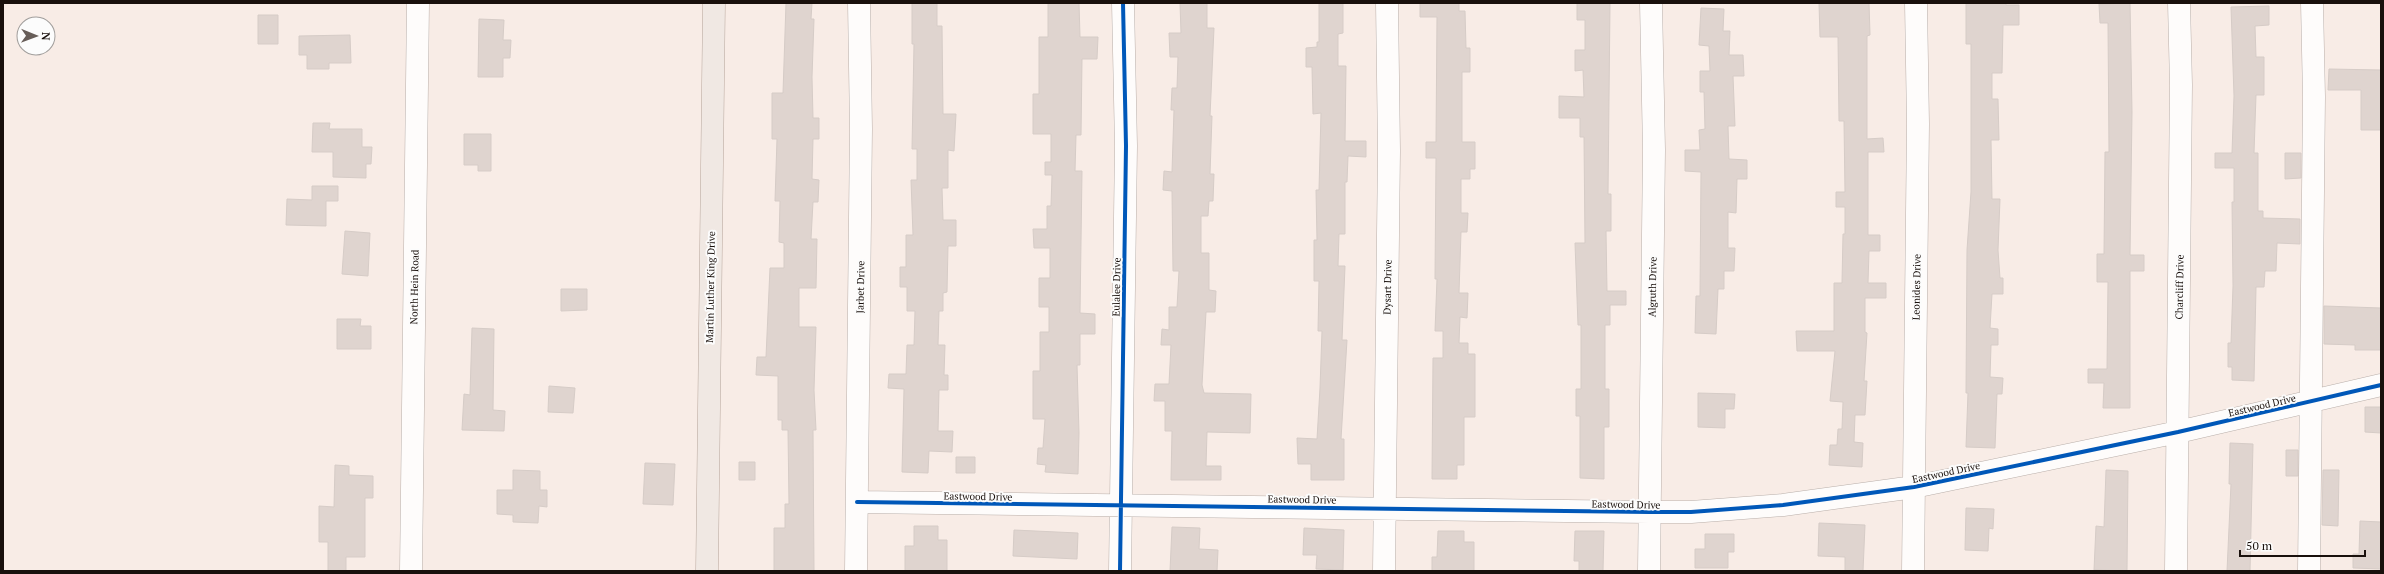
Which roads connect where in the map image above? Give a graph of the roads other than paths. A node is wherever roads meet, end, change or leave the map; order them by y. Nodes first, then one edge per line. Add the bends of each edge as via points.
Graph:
1 (418, 3) edge
2 (714, 3) edge
3 (859, 3) edge
4 (1123, 3) edge
5 (1387, 3) edge
6 (1651, 3) edge
7 (1916, 3) edge
8 (2179, 3) edge
9 (2312, 3) edge
10 (2381, 385) edge
11 (2312, 402) junction
12 (2178, 432) junction
13 (1914, 487) junction
14 (858, 502) junction
15 (1121, 505) junction
16 (1384, 508) junction
17 (1649, 512) junction
18 (411, 571) edge
19 (707, 571) edge
20 (856, 571) edge
21 (1120, 571) edge
22 (1384, 571) edge
23 (1649, 571) edge
24 (1913, 571) edge
25 (2176, 571) edge
26 (2309, 571) edge

1 - 18 street, North Hein Road
2 - 19 main road, Martin Luther King Drive
3 - 14 street, Jarbet Drive via 861,128
4 - 15 street, Eulalee Drive via 1126,146
5 - 16 street, Dysart Drive via 1389,151
6 - 17 street, Algruth Drive via 1654,150
7 - 13 street, Leonides Drive via 1918,124
8 - 12 street, Charcliff Drive via 2181,84
9 - 11 street
10 - 11 street, Eastwood Drive
11 - 12 street, Eastwood Drive
11 - 26 street
12 - 13 street, Eastwood Drive
12 - 25 street, Charcliff Drive
13 - 17 street, Eastwood Drive via 1783,505 1691,512
13 - 24 street, Leonides Drive
14 - 15 street, Eastwood Drive
14 - 20 street, Jarbet Drive
15 - 16 street, Eastwood Drive
15 - 21 street, Eulalee Drive
16 - 17 street, Eastwood Drive
16 - 22 street, Dysart Drive
17 - 23 street, Algruth Drive

